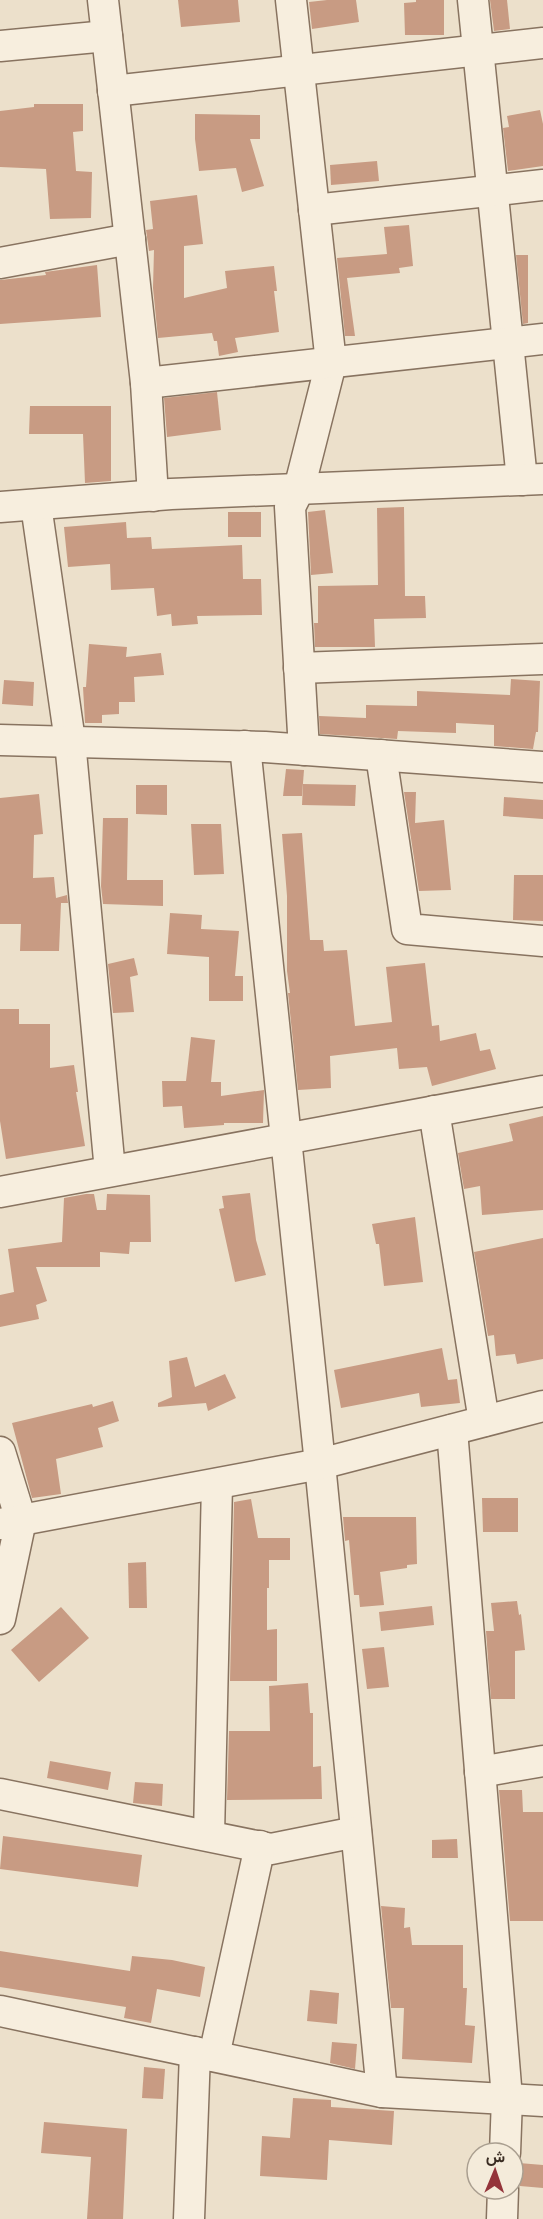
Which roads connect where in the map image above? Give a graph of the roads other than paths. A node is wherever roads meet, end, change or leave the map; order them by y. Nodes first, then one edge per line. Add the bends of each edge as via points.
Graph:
1 (103, 0) edge
2 (291, 0) edge
3 (473, 0) edge
4 (107, 36) junction
5 (543, 43) edge
6 (0, 46) edge
7 (478, 51) junction
8 (298, 71) junction
9 (114, 91) junction
10 (543, 185) edge
11 (492, 191) junction
12 (314, 210) junction
13 (130, 239) junction
14 (0, 263) edge
15 (543, 339) edge
16 (507, 343) junction
17 (331, 363) junction
18 (146, 383) junction
19 (532, 479) edge
20 (299, 489) junction
21 (153, 496) junction
22 (36, 505) junction
23 (0, 507) edge
24 (543, 659) edge
25 (299, 668) junction
26 (0, 740) edge
27 (70, 741) junction
28 (245, 746) junction
29 (304, 750) junction
30 (381, 756) junction
31 (543, 767) edge
32 (543, 941) edge
33 (543, 1090) edge
34 (434, 1111) junction
35 (286, 1138) junction
36 (110, 1171) junction
37 (0, 1192) edge
38 (543, 1406) edge
39 (484, 1421) junction
40 (452, 1430) junction
41 (0, 1452) edge
42 (320, 1464) junction
43 (217, 1484) junction
44 (10, 1522) edge
45 (0, 1618) edge
46 (543, 1761) edge
47 (480, 1772) junction
48 (0, 1794) edge
49 (356, 1832) junction
50 (209, 1835) junction
51 (260, 1846) junction
52 (0, 2011) edge
53 (204, 2054) junction
54 (382, 2092) junction
55 (507, 2098) junction
56 (543, 2101) edge
57 (505, 2141) edge
58 (503, 2201) edge
59 (189, 2219) edge
60 (502, 2219) edge

1 - 4 street
2 - 8 street
3 - 7 street
4 - 6 street
4 - 9 street
5 - 7 street
7 - 8 street
7 - 11 street
8 - 9 street
8 - 12 street
9 - 13 street
10 - 11 street
11 - 12 street
11 - 16 street
12 - 17 street
13 - 14 street
13 - 18 street
15 - 16 street
16 - 17 street
16 - 19 street
17 - 18 street
17 - 20 street
18 - 21 street
19 - 20 street
20 - 21 street
20 - 25 street via 290,507
21 - 22 street
22 - 23 street
22 - 27 street
24 - 25 street
25 - 29 street
26 - 27 street
27 - 28 street
27 - 36 street
28 - 29 street
28 - 35 street
29 - 30 street
30 - 31 street
30 - 32 street via 407,929
33 - 34 street
34 - 35 street
34 - 39 street
35 - 36 street
35 - 42 street
36 - 37 street
38 - 39 street
39 - 40 street
40 - 42 street
40 - 47 street
41 - 44 street
42 - 43 street
42 - 49 street
43 - 44 street
43 - 50 street
44 - 45 street
46 - 47 street
47 - 55 street
48 - 50 street
49 - 51 street via 271,1849
49 - 54 street
50 - 51 street
51 - 53 street
52 - 53 street
53 - 54 street
53 - 59 street
54 - 55 street
55 - 56 street
55 - 57 street
58 - 60 street

